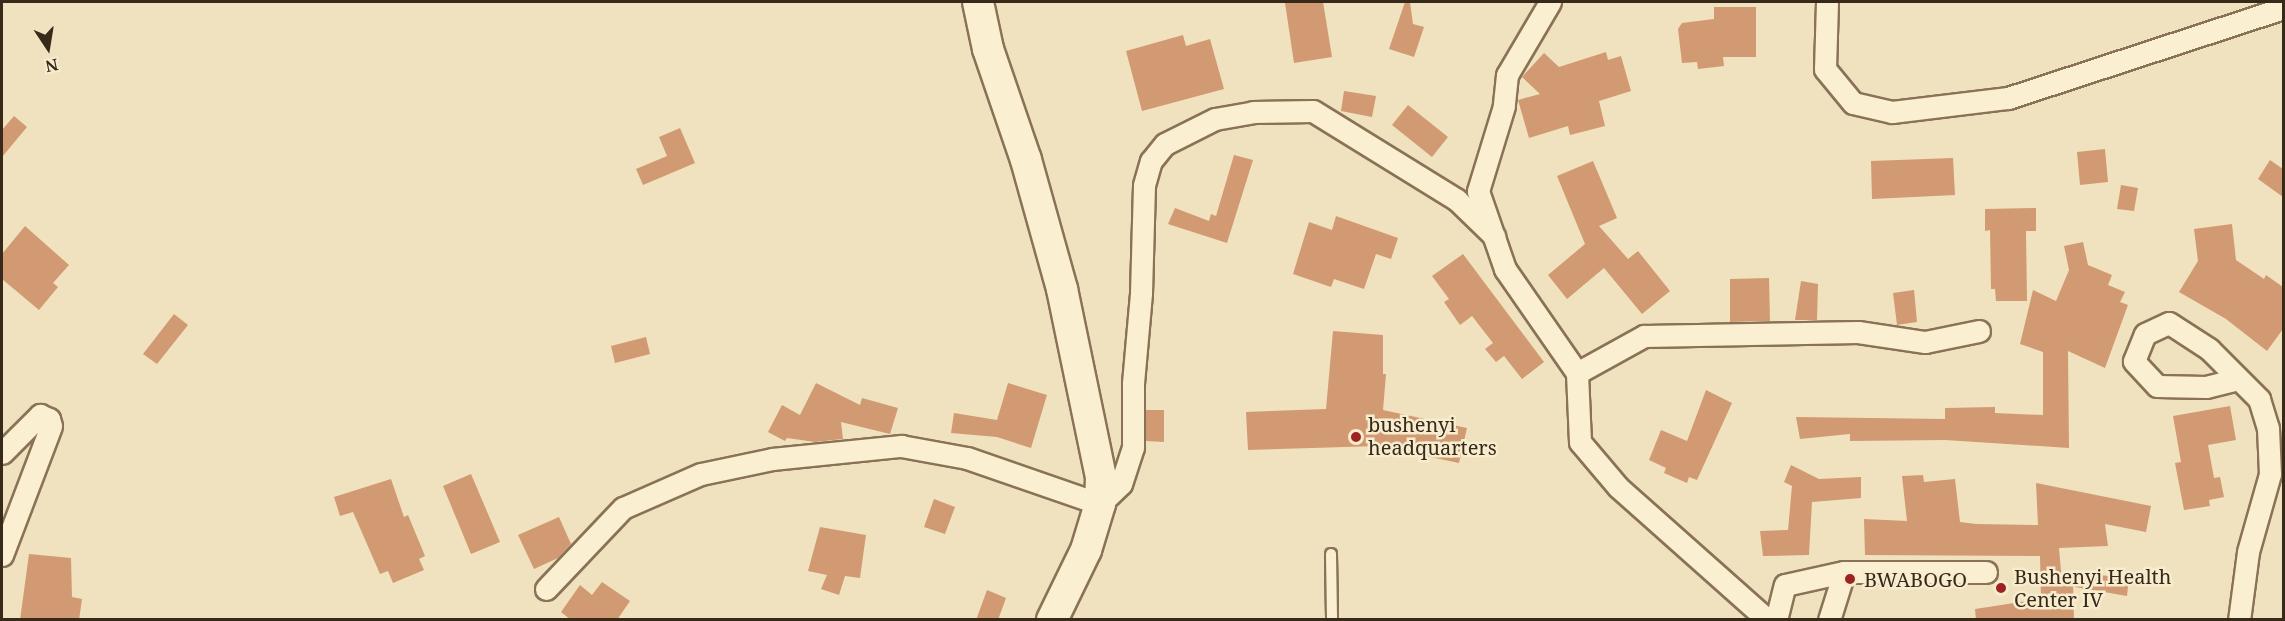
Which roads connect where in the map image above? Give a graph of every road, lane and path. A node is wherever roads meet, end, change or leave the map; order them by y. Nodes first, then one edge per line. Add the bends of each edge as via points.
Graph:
1 (978, 2) edge
2 (1550, 2) edge
3 (1827, 2) edge
4 (2283, 8) edge
5 (1494, 236) junction
6 (1979, 331) dead end
7 (1577, 373) junction
8 (2238, 379) dead end
9 (2, 453) edge
10 (1100, 504) junction
11 (1330, 554) dead end
12 (2, 555) edge
13 (1844, 572) junction
14 (1986, 572) dead end
15 (546, 589) dead end
16 (1052, 620) edge
17 (1332, 620) edge
18 (1768, 620) edge
19 (1776, 620) edge
20 (1829, 620) edge
21 (2239, 620) edge

1 - 10 main road via 988,49 1026,160 1062,289 1097,453
2 - 5 street via 1507,75 1504,106 1478,191
3 - 4 street via 1825,69 1853,103 1892,111 2008,98
5 - 7 street via 1505,269
5 - 10 street via 1457,200 1313,111 1252,112 1215,119 1165,144 1151,161 1144,185 1133,447 1121,484
6 - 7 street via 1925,342 1858,332 1644,336
7 - 18 street via 1580,442 1618,486
8 - 21 street via 2259,399 2268,428 2270,474 2248,552
9 - 12 street via 40,415 49,419 51,426
10 - 15 street via 967,458 901,446 772,459 701,474 622,508
10 - 16 main road via 1086,550
11 - 17 lane
13 - 14 street
13 - 19 street via 1785,585
13 - 20 street

